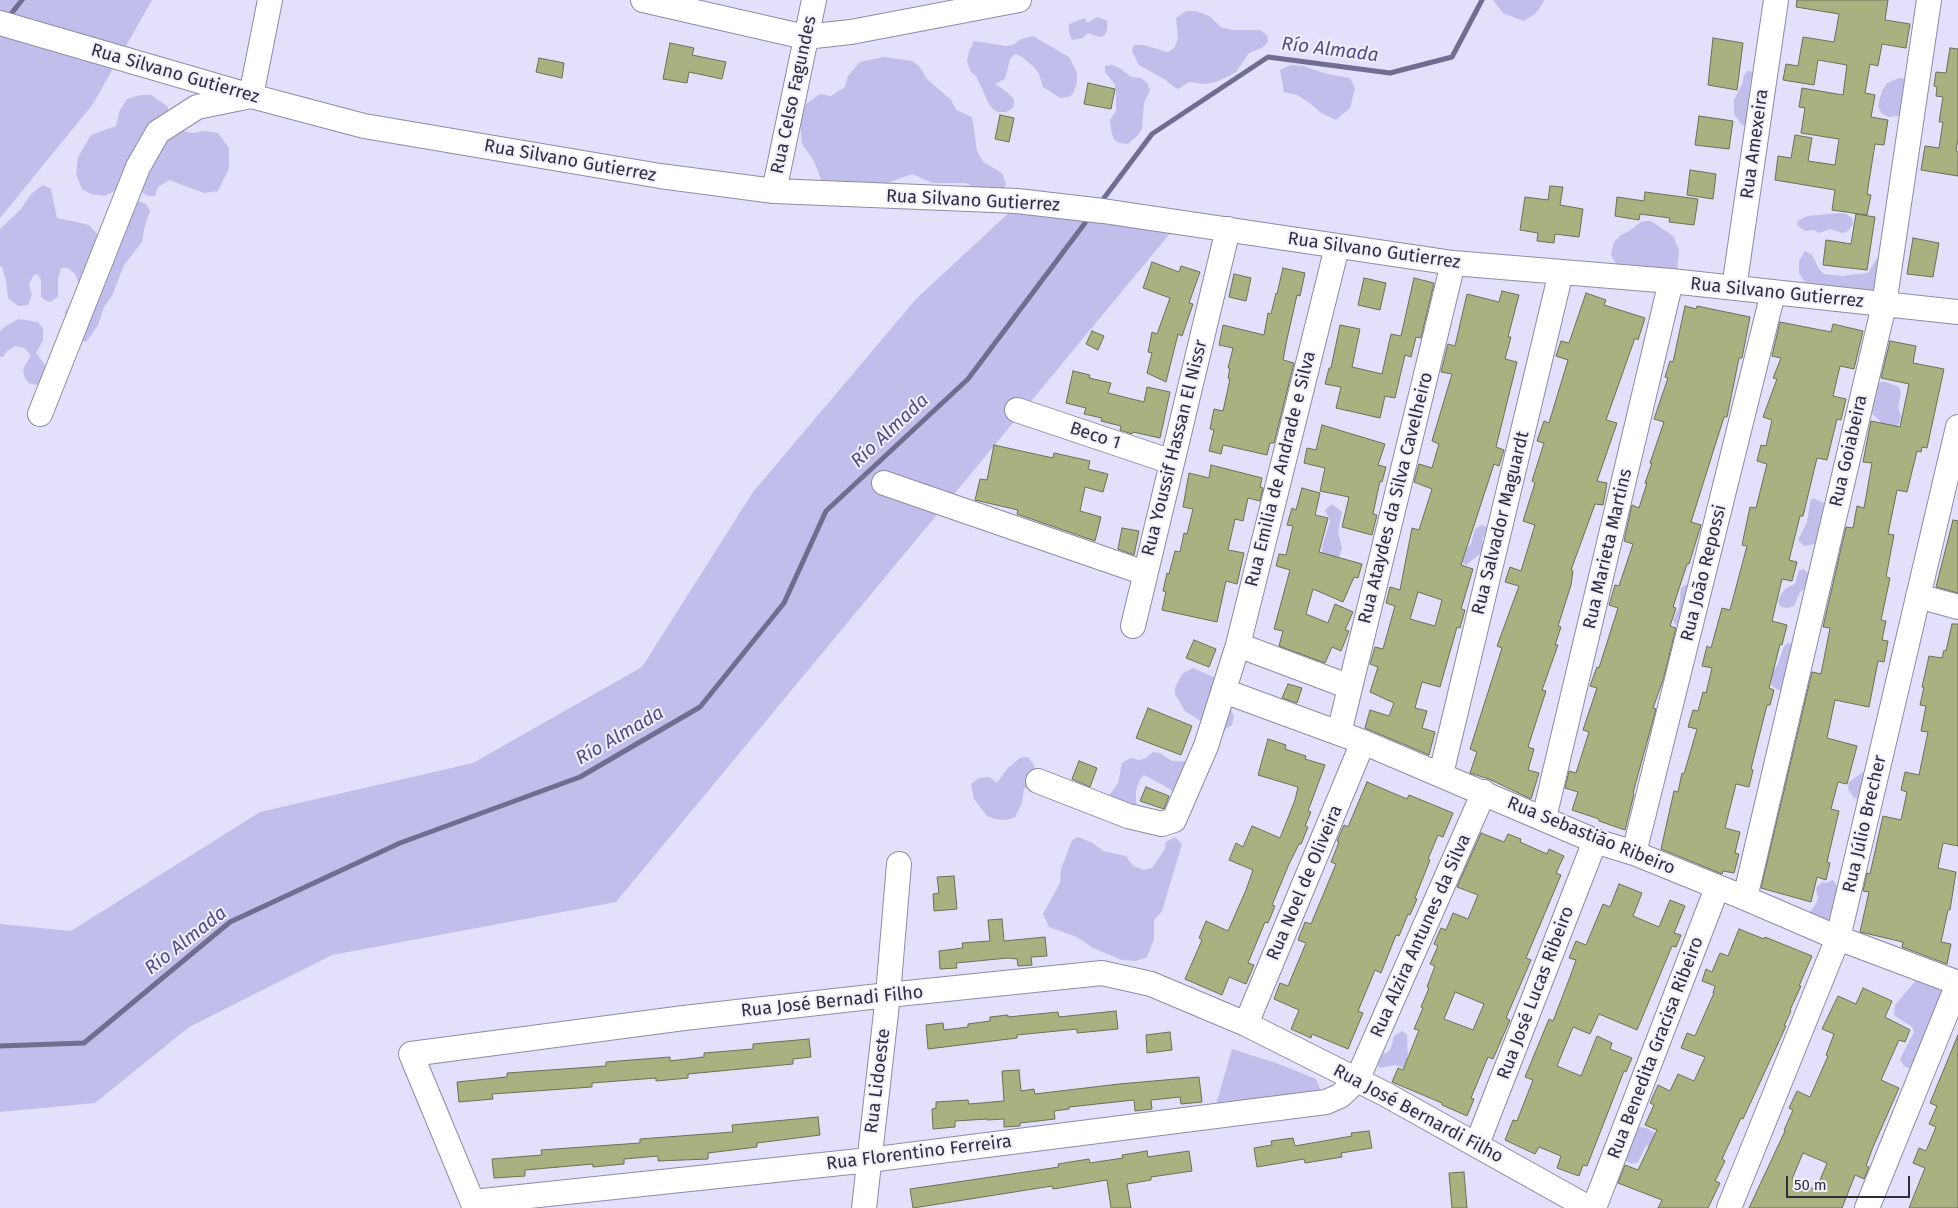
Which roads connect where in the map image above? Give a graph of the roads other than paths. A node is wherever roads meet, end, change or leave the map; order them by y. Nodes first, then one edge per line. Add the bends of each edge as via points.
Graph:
1 (270, 0) edge
2 (814, 0) edge
3 (1019, 0) edge
4 (1776, 0) edge
5 (1929, 0) edge
6 (649, 1) edge
7 (983, 3) edge
8 (0, 23) edge
9 (806, 37) junction
10 (250, 96) junction
11 (774, 191) junction
12 (1228, 229) junction
13 (1337, 247) junction
14 (1453, 263) junction
15 (1561, 272) junction
16 (1671, 281) junction
17 (1734, 288) junction
18 (1774, 292) junction
19 (1884, 305) junction
20 (1958, 312) edge
21 (1017, 410) dead end
22 (40, 414) dead end
23 (1958, 427) edge
24 (1172, 462) junction
25 (884, 483) dead end
26 (1145, 573) junction
27 (1918, 596) junction
28 (1958, 607) edge
29 (1133, 626) dead end
30 (1238, 645) junction
31 (1350, 688) junction
32 (1224, 691) junction
33 (1339, 733) junction
34 (1363, 742) junction
35 (1441, 774) junction
36 (1038, 781) dead end
37 (1484, 792) junction
38 (1544, 818) junction
39 (1595, 841) junction
40 (1634, 853) junction
41 (899, 864) dead end
42 (1717, 888) junction
43 (1745, 898) junction
44 (1838, 938) junction
45 (1958, 983) edge
46 (888, 995) junction
47 (1246, 1024) junction
48 (1357, 1080) junction
49 (1477, 1144) junction
50 (869, 1160) junction
51 (474, 1205) edge
52 (864, 1208) edge
53 (1589, 1208) edge
54 (1594, 1208) edge
55 (1729, 1208) edge
56 (1867, 1208) edge

1 - 10 street
2 - 9 street, Rua Celso Fagundes
3 - 7 street
4 - 17 street, Rua Amexeira
5 - 19 street, Rua Goiabeira
6 - 9 street
7 - 9 street via 851,32
8 - 10 street, Rua Silvano Gutierrez
9 - 11 street, Rua Celso Fagundes
10 - 11 street, Rua Silvano Gutierrez via 364,126 660,176
10 - 22 street via 197,108 158,132 138,167
11 - 12 street, Rua Silvano Gutierrez via 1016,201
12 - 13 street, Rua Silvano Gutierrez
12 - 24 street, Rua Youssif Hassan El Nissr
13 - 14 street, Rua Silvano Gutierrez
13 - 30 street, Rua Emilia de Andrade e Silva
14 - 15 street, Rua Silvano Gutierrez
14 - 31 street, Rua Ataydes da Silva Cavelheiro
15 - 16 street, Rua Silvano Gutierrez
15 - 35 street, Rua Salvador Maguardt
16 - 17 street, Rua Silvano Gutierrez
16 - 38 street, Rua Marieta Martins
17 - 18 street, Rua Silvano Gutierrez
18 - 19 street, Rua Silvano Gutierrez
18 - 40 street, Rua João Repossi
19 - 20 street, Rua Silvano Gutierrez
19 - 43 street, Rua Goiabeira
21 - 24 street, Beco 1
23 - 27 street, Rua Júlio Brecher
24 - 26 street, Rua Youssif Hassan El Nissr
25 - 26 street, Rua Youssif Hassan El Nissr
26 - 29 street
27 - 28 street
27 - 44 street, Rua Júlio Brecher
30 - 31 street
30 - 32 street, Rua Emilia de Andrade e Silva
31 - 33 street, Rua Ataydes da Silva Cavelheiro
32 - 33 street, Rua Sebastião Ribeiro
32 - 36 street, Rua Emilia de Andrade e Silva via 1206,746 1174,820 1162,824 1128,816
33 - 34 street, Rua Sebastião Ribeiro
34 - 35 street, Rua Sebastião Ribeiro
34 - 47 street, Rua Noel de Oliveira
35 - 37 street, Rua Sebastião Ribeiro
37 - 38 street, Rua Sebastião Ribeiro
37 - 48 street, Rua Alzira Antunes da Silva
38 - 39 street, Rua Sebastião Ribeiro
39 - 40 street, Rua Sebastião Ribeiro
39 - 49 street, Rua José Lucas Ribeiro
40 - 42 street, Rua Sebastião Ribeiro
41 - 46 street, Rua Lidoeste
42 - 43 street, Rua Sebastião Ribeiro
42 - 54 street, Rua Benedita Gracisa Ribeiro
43 - 44 street, Rua Sebastião Ribeiro
44 - 45 street, Rua Sebastião Ribeiro
44 - 55 street, Rua Júlio Brecher
45 - 56 street
46 - 47 street, Rua José Bernadi Filho via 1102,973 1151,984
46 - 50 street, Rua Lidoeste
46 - 51 street, Rua José Bernadi Filho via 411,1054
47 - 48 street, Rua José Bernardi Filho
48 - 49 street, Rua José Bernardi Filho
48 - 50 street, Rua Florentino Ferreira via 1340,1096 1326,1102
49 - 53 street, Rua José Bernardi Filho
50 - 51 street, Rua Florentino Ferreira
50 - 52 street, Rua Lidoeste

